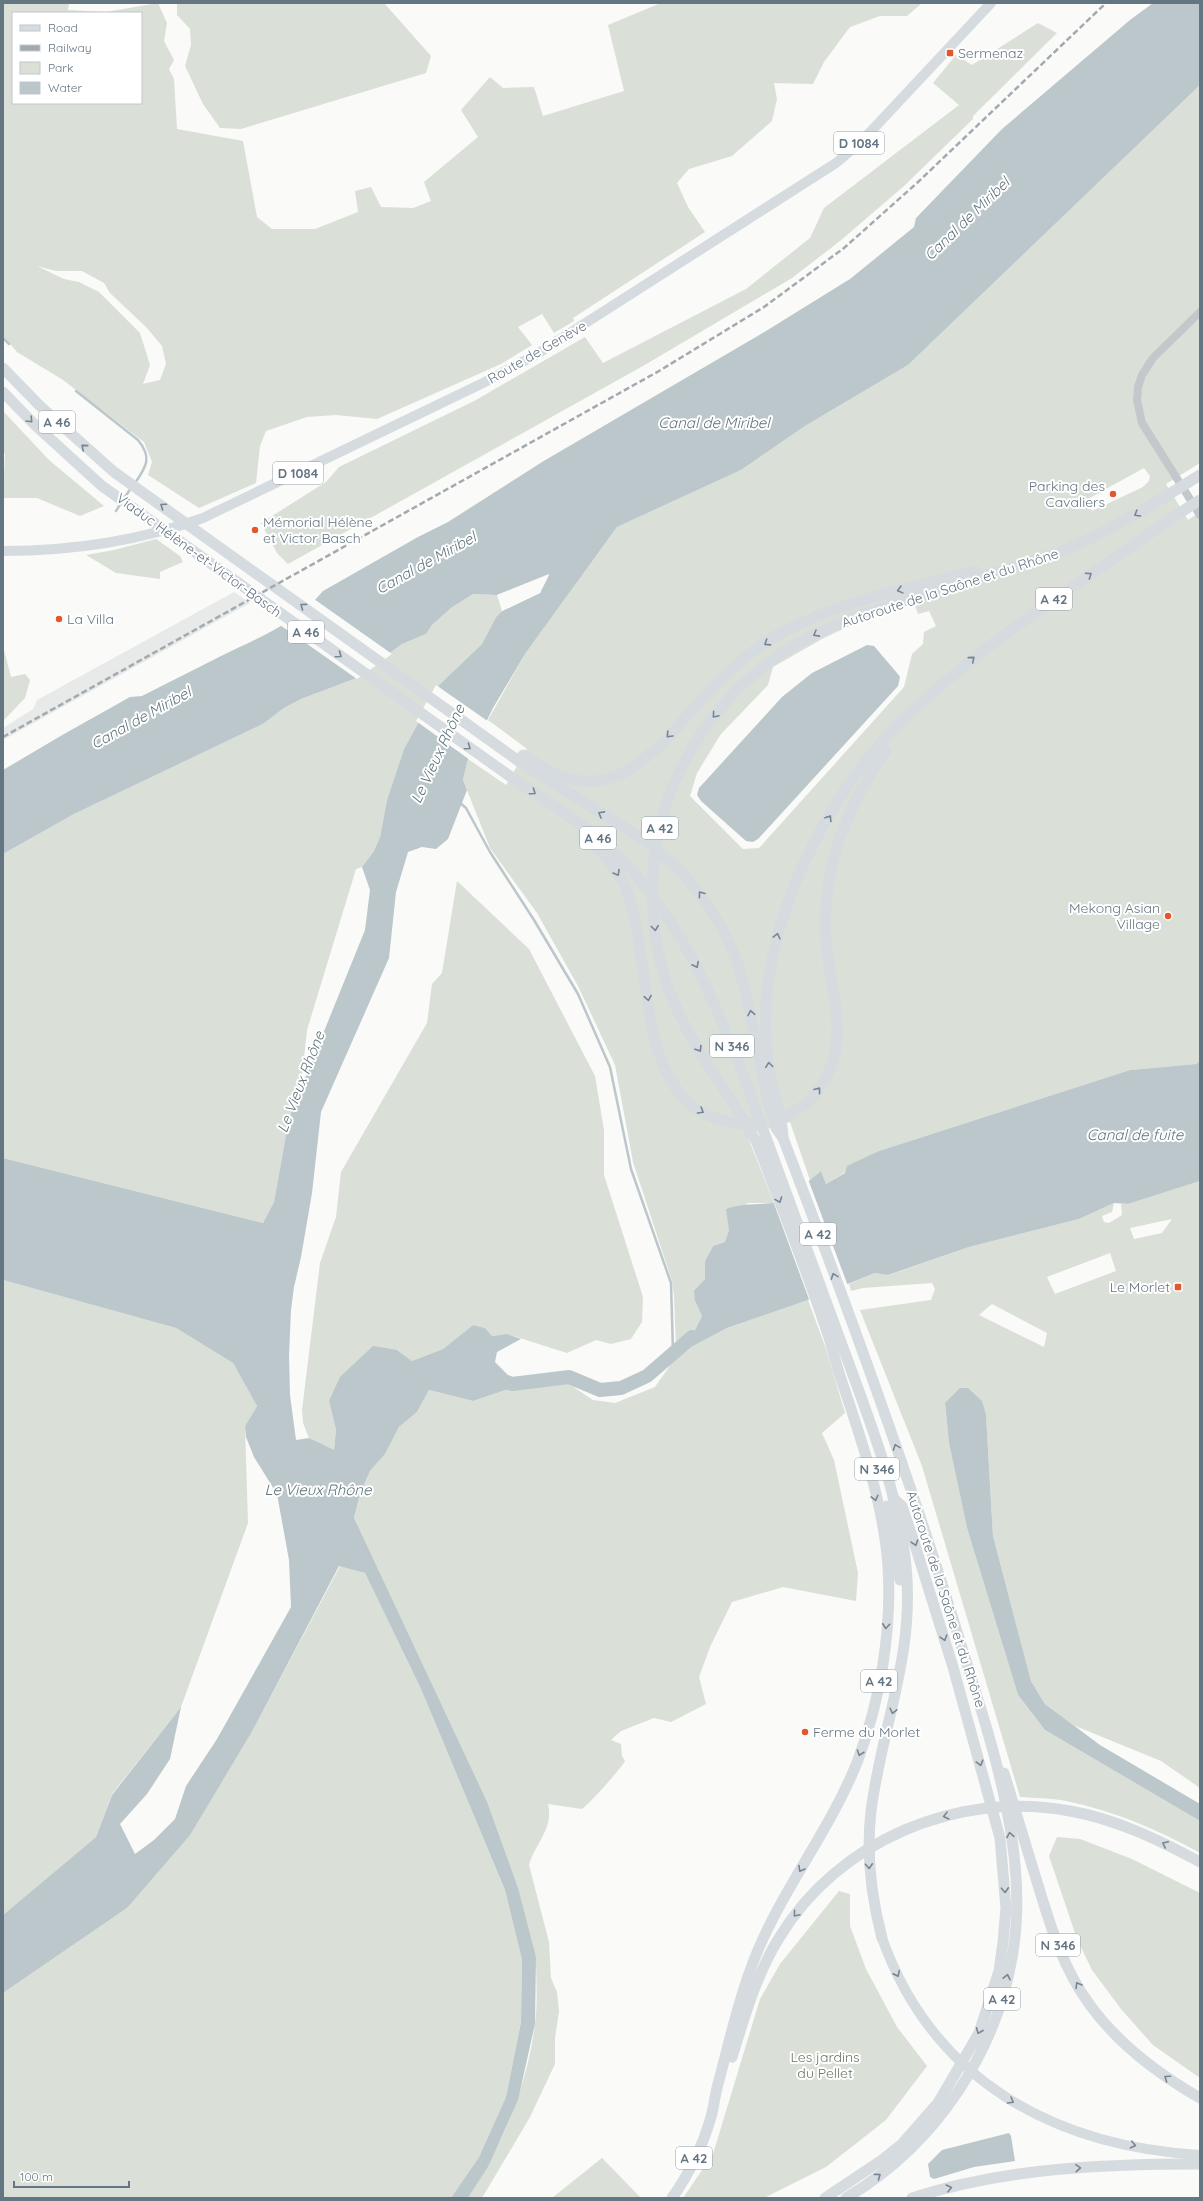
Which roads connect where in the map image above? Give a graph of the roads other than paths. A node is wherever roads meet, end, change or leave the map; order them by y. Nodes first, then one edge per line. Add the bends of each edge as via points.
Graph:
1 (991, 3) edge
2 (1200, 312) edge
3 (3, 368) edge
4 (3, 392) edge
5 (1197, 476) edge
6 (1200, 500) edge
7 (1200, 515) edge
8 (1112, 528) junction
9 (3, 551) edge
10 (942, 684) junction
11 (522, 758) junction
12 (554, 807) junction
13 (636, 877) joint
14 (773, 1105) junction
15 (762, 1142) junction
16 (827, 1320) junction
17 (830, 1339) junction
18 (893, 1498) junction
19 (908, 1603) junction
20 (991, 1743) junction
21 (1200, 1862) edge
22 (882, 1938) joint
23 (745, 2001) junction
24 (1200, 2098) edge
25 (1200, 2154) edge
26 (1200, 2164) edge
27 (672, 2198) edge
28 (825, 2198) edge
29 (846, 2198) edge
30 (912, 2198) edge

1 - 9 main road, Route de Genève / D 1084 via 860,143 836,163 537,354 469,390 183,526 108,543 45,550
2 - 7 street via 1153,358 1142,375 1137,400 1142,423
11 -> 3 highway, Viaduc Hélène-et-Victor-Basch / A 46 via 415,686 114,472 45,411
4 -> 12 highway, Viaduc Hélène-et-Victor-Basch / A 46 via 102,486
5 -> 8 highway, Autoroute de la Saône et du Rhône / A 42
10 -> 6 highway, Autoroute de la Saône et du Rhône / A 42 via 991,644
8 -> 11 highway via 1048,550 841,607 784,631 735,666 651,754 619,775 595,781 576,781
8 -> 15 highway, Autoroute de la Saône et du Rhône / A 42 via 1058,553 865,613 823,630 784,652 737,690 714,716 693,746 673,787 659,833 653,873 656,935 665,977 681,1017 742,1116
12 -> 10 highway via 559,817 590,841 609,860 626,889 657,1048 676,1089 698,1110 725,1122 755,1124 778,1119 794,1112 810,1099 826,1080 835,1056 838,1020 829,963 826,916 830,870 845,822 866,778 886,749
14 -> 10 highway, Autoroute de la Saône et du Rhône / A 42 via 767,1052 767,997 776,936 786,907 821,831 854,780 899,724
14 -> 11 highway via 745,988 733,952 704,899 691,882 646,841 567,793
12 - 13 highway, A 46 via 598,838
13 -> 15 highway, N 346 via 662,908 692,957 715,1004 756,1111
20 -> 14 highway, Autoroute de la Saône et du Rhône / A 42 via 924,1523
15 -> 16 highway, N 346
16 - 17 highway, A 42
16 - 18 highway, N 346 via 865,1407
17 - 19 highway, N 346 via 884,1489 902,1593
17 -> 23 highway, A 42 via 868,1468 886,1546 889,1594 884,1649 870,1725 855,1766 823,1832 781,1903 759,1947
18 - 19 highway, N 346 via 906,1564
18 -> 28 highway via 902,1506 918,1552 1000,1838 1006,1908 1004,1942 997,1978 979,2033 938,2103 907,2138 882,2160
19 -> 22 highway, N 346 via 903,1662 876,1782 869,1839 872,1892
24 -> 20 highway, N 346 via 1172,2082 1129,2049 1090,2004 1072,1975 1053,1933 1001,1762
29 -> 20 highway, Autoroute de la Saône et du Rhône / A 42 via 887,2169 916,2143 941,2115 978,2060 999,2009 1014,1946 1017,1899 1016,1866
21 -> 23 highway via 1136,1830 1071,1811 1025,1806 984,1808 934,1819 881,1841 828,1879 791,1920
22 -> 25 main road, N 346 via 914,2008 949,2050 1008,2100 1055,2123 1118,2142
23 - 27 highway, A 42 via 718,2102 690,2168
30 -> 26 highway via 987,2179 1053,2170 1098,2166

